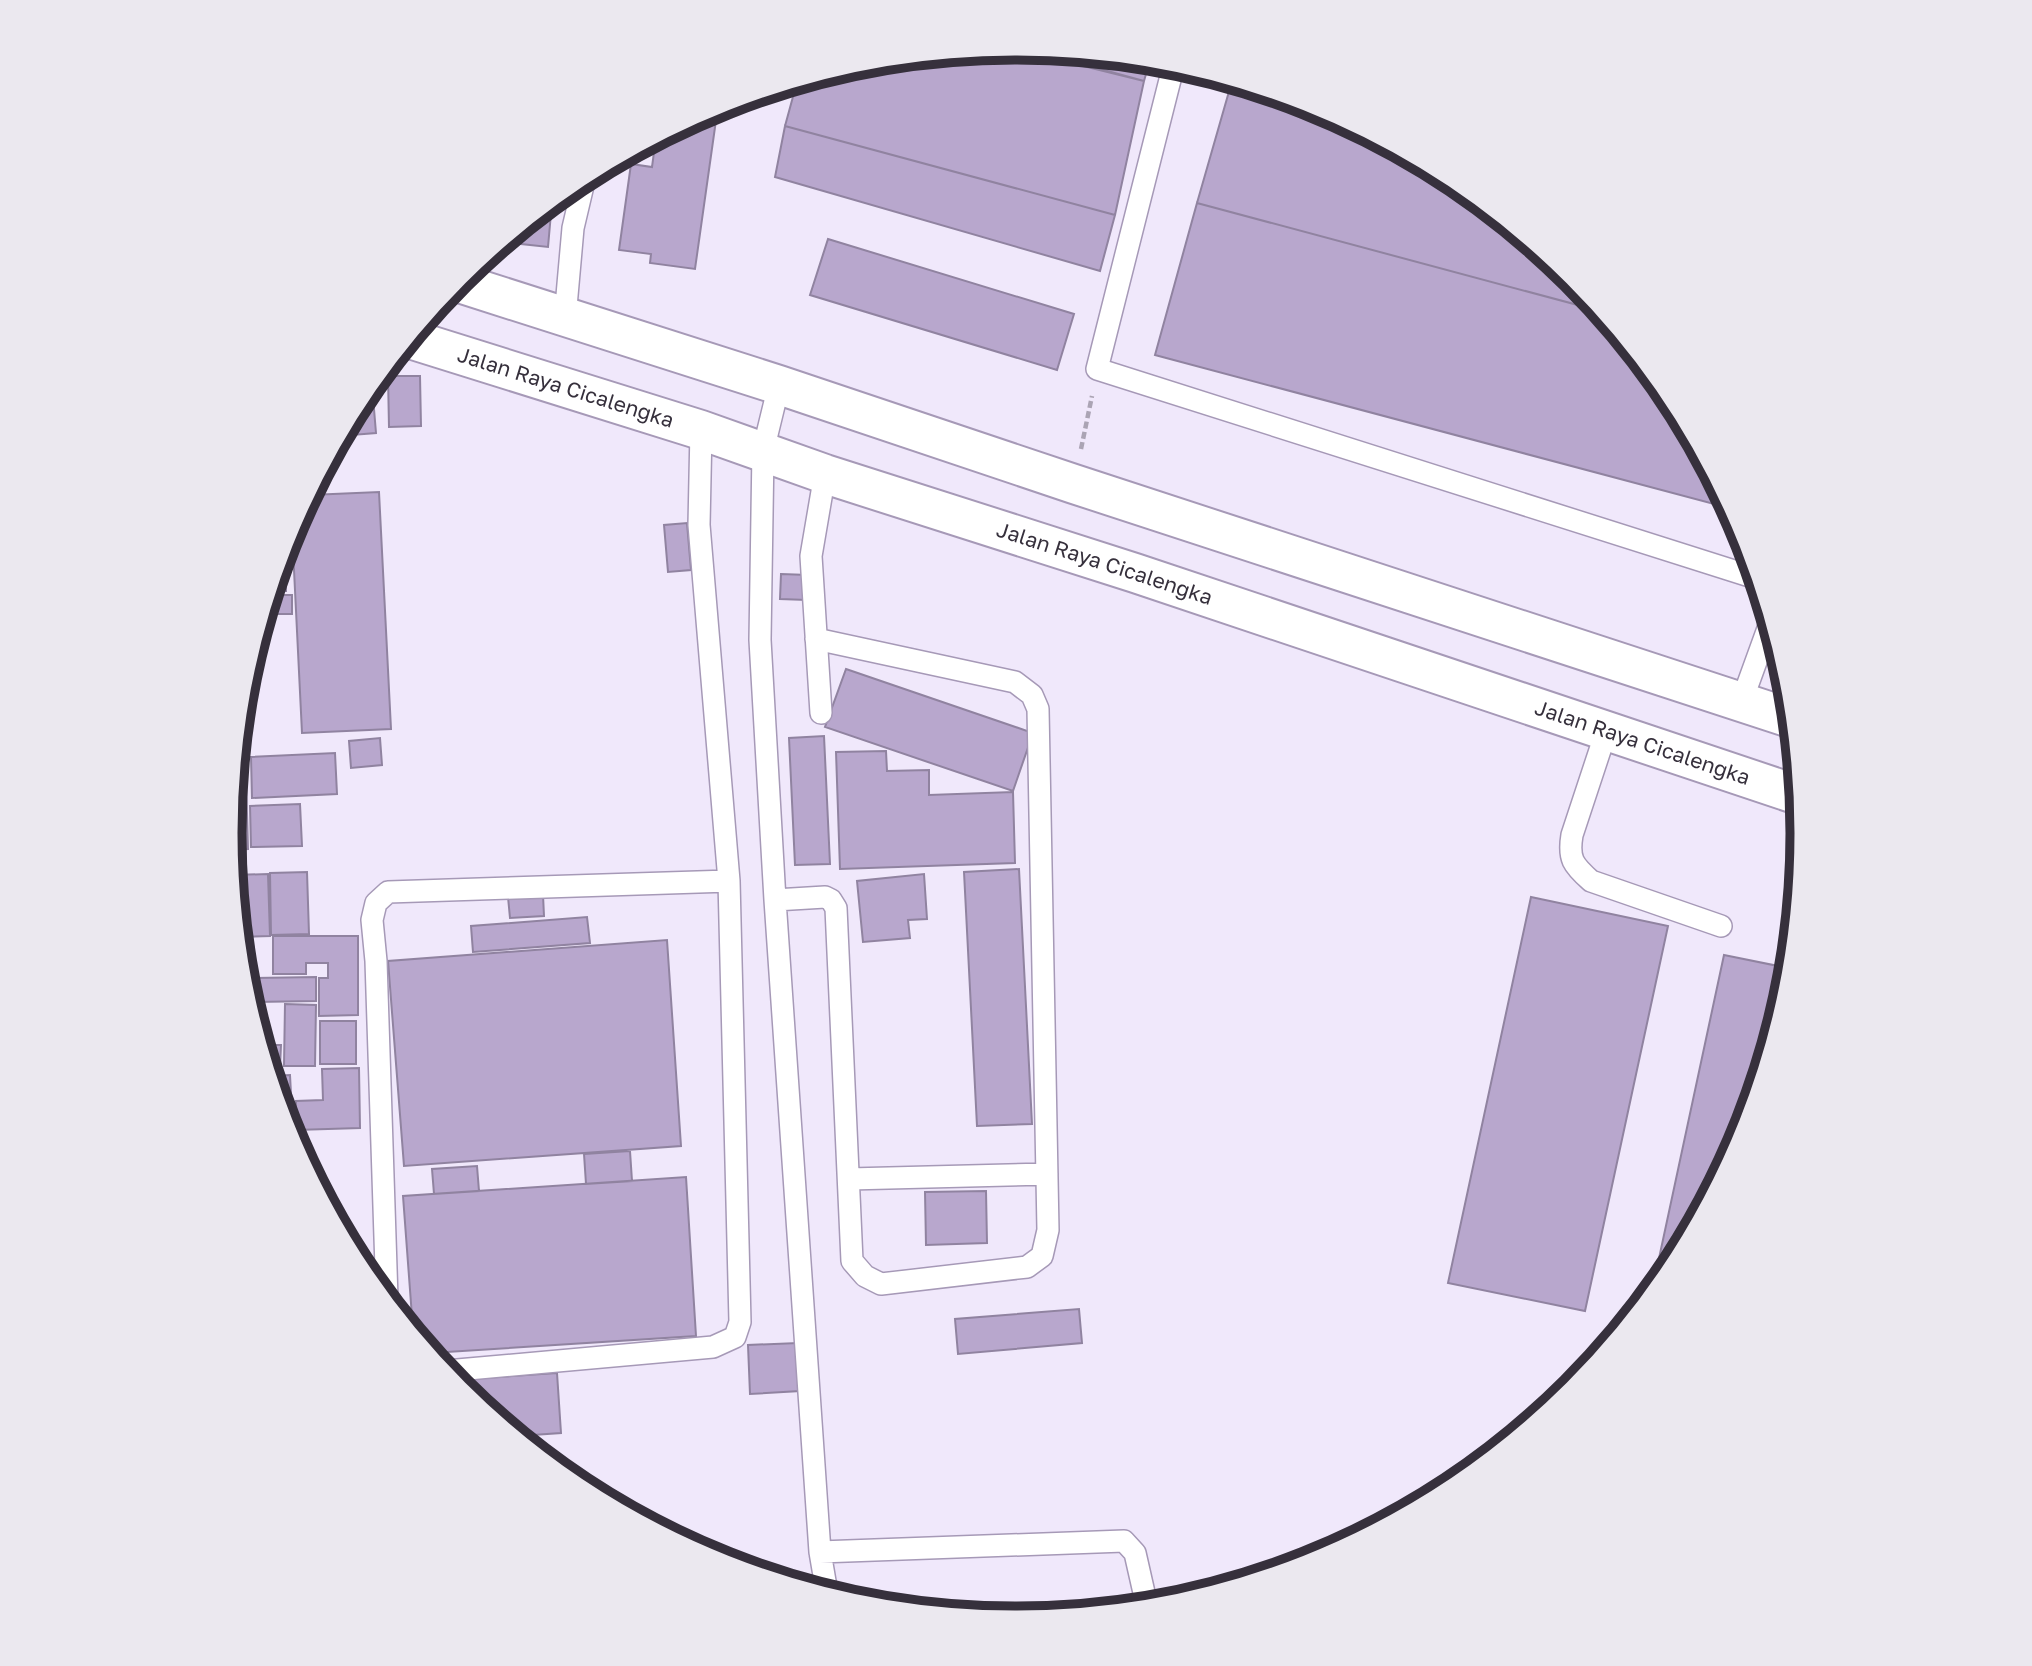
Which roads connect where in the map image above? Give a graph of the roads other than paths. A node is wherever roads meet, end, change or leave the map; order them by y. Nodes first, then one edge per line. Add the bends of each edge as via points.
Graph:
1 (1171, 75) edge
2 (581, 193) edge
3 (469, 286) edge
4 (565, 318) junction
5 (419, 342) edge
6 (779, 385) junction
7 (701, 430) junction
8 (763, 451) junction
9 (825, 474) junction
10 (1745, 574) edge
11 (1764, 637) edge
12 (816, 639) junction
13 (1741, 703) junction
14 (821, 713) dead end
15 (1780, 715) edge
16 (1606, 732) junction
17 (1788, 792) edge
18 (729, 881) junction
19 (775, 900) junction
20 (1721, 926) dead end
21 (1046, 1174) junction
22 (849, 1180) junction
23 (386, 1282) edge
24 (459, 1370) edge
25 (820, 1552) junction
26 (825, 1582) edge
27 (1145, 1596) edge

1 - 10 lane via 1097,369
2 - 4 lane via 573,228
3 - 4 highway
4 - 6 highway
5 - 7 highway, Jalan Raya Cicalengka
6 - 8 lane
6 - 13 highway
7 - 8 highway, Jalan Raya Cicalengka
7 - 18 lane via 699,525
8 - 9 highway, Jalan Raya Cicalengka
8 - 19 lane via 760,640
9 - 12 lane via 811,556
9 - 16 highway, Jalan Raya Cicalengka
11 - 13 lane
12 - 14 lane
12 - 21 lane via 1015,682 1032,695 1038,709
13 - 15 highway
16 - 17 highway, Jalan Raya Cicalengka
16 - 20 lane via 1572,835 1569,852 1575,867 1591,881
18 - 23 lane via 388,892 376,903 372,920
18 - 24 lane via 740,1322 735,1337 713,1347
19 - 22 lane via 825,897 836,908
19 - 25 lane
21 - 22 lane
21 - 22 lane via 1048,1230 1042,1256 1027,1267 881,1284 864,1276 852,1261
25 - 26 lane
25 - 27 lane via 1124,1541 1135,1553

